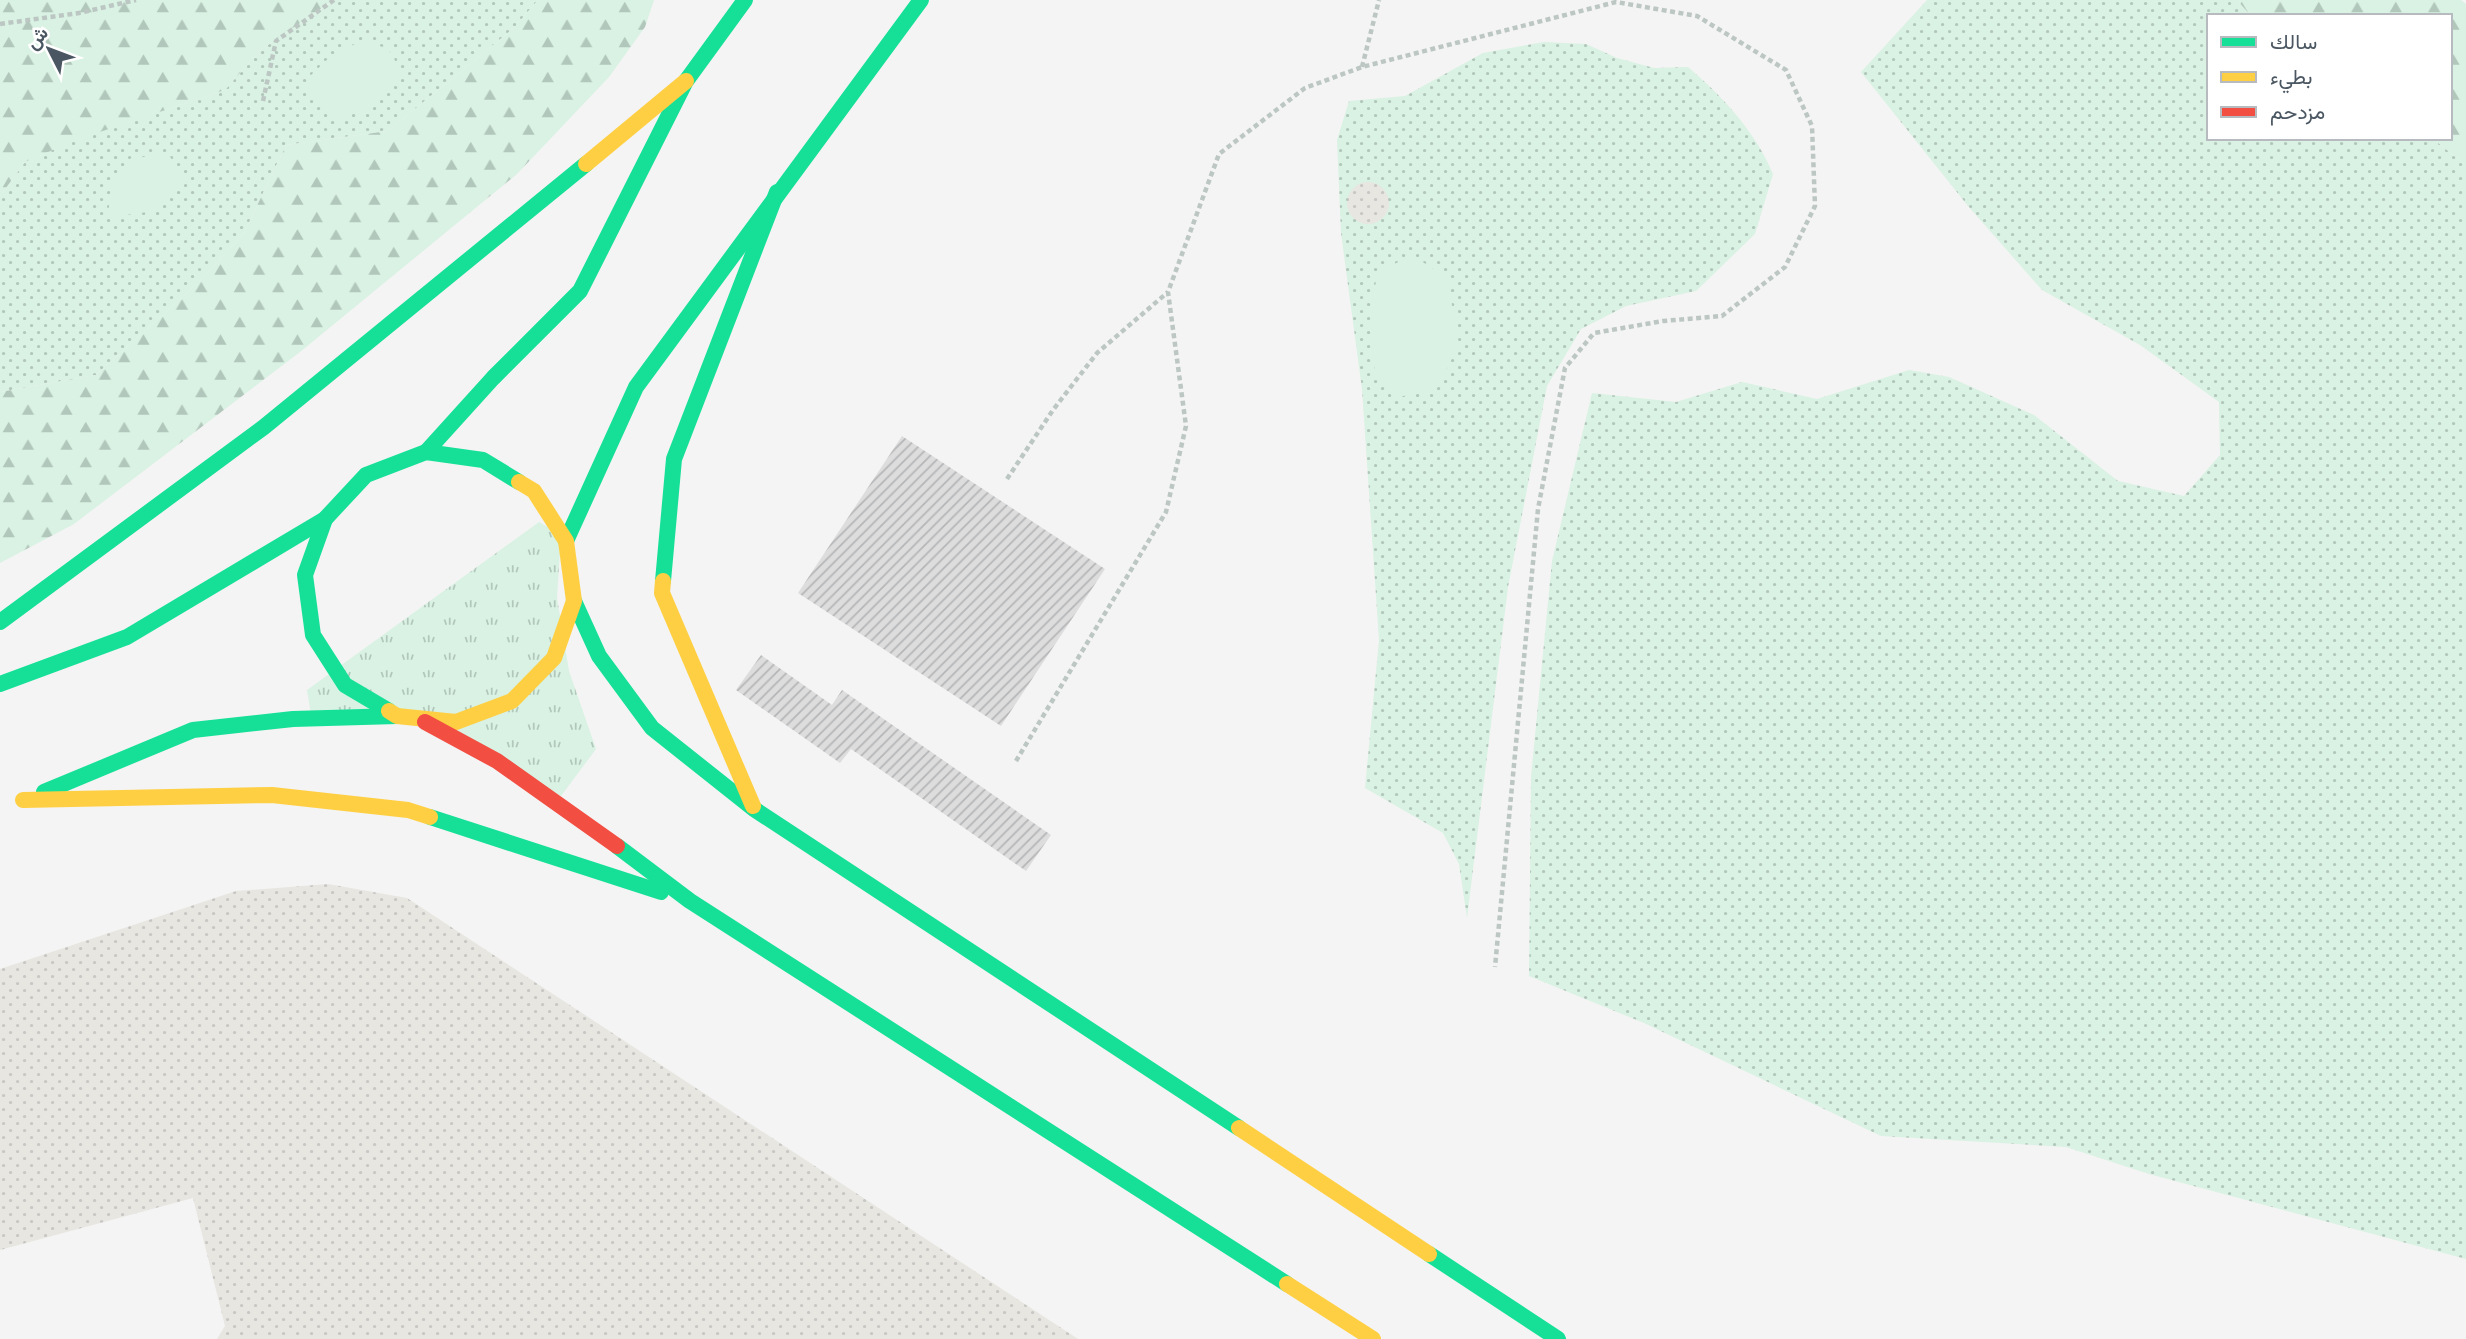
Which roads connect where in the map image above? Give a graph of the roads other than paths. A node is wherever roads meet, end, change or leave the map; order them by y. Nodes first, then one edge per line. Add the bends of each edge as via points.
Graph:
1 (745, 0) edge
2 (921, 0) edge
3 (686, 81) junction
4 (777, 192) junction
5 (426, 452) junction
6 (325, 519) junction
7 (566, 541) junction
8 (574, 601) junction
9 (0, 622) edge
10 (0, 684) edge
11 (397, 716) junction
12 (419, 719) junction
13 (754, 809) junction
14 (690, 901) junction
15 (1373, 1339) edge
16 (1558, 1339) edge

1 - 3 main road
2 - 4 main road
3 - 5 main road via 580,291
3 - 9 main road via 347,364 104,550
4 - 7 main road via 636,387
4 - 13 main road via 674,459 662,593
5 - 6 main road via 366,475
5 - 7 main road via 482,460 534,491
6 - 10 main road via 127,637
6 - 11 main road via 305,575 313,635 345,685
7 - 8 main road
8 - 12 main road via 554,658 513,701 456,722
8 - 13 main road via 599,656 652,728
11 - 12 main road
11 - 14 main road via 293,719 192,730 18,803 272,794 408,810
12 - 14 main road via 498,761
13 - 16 main road
14 - 15 main road

